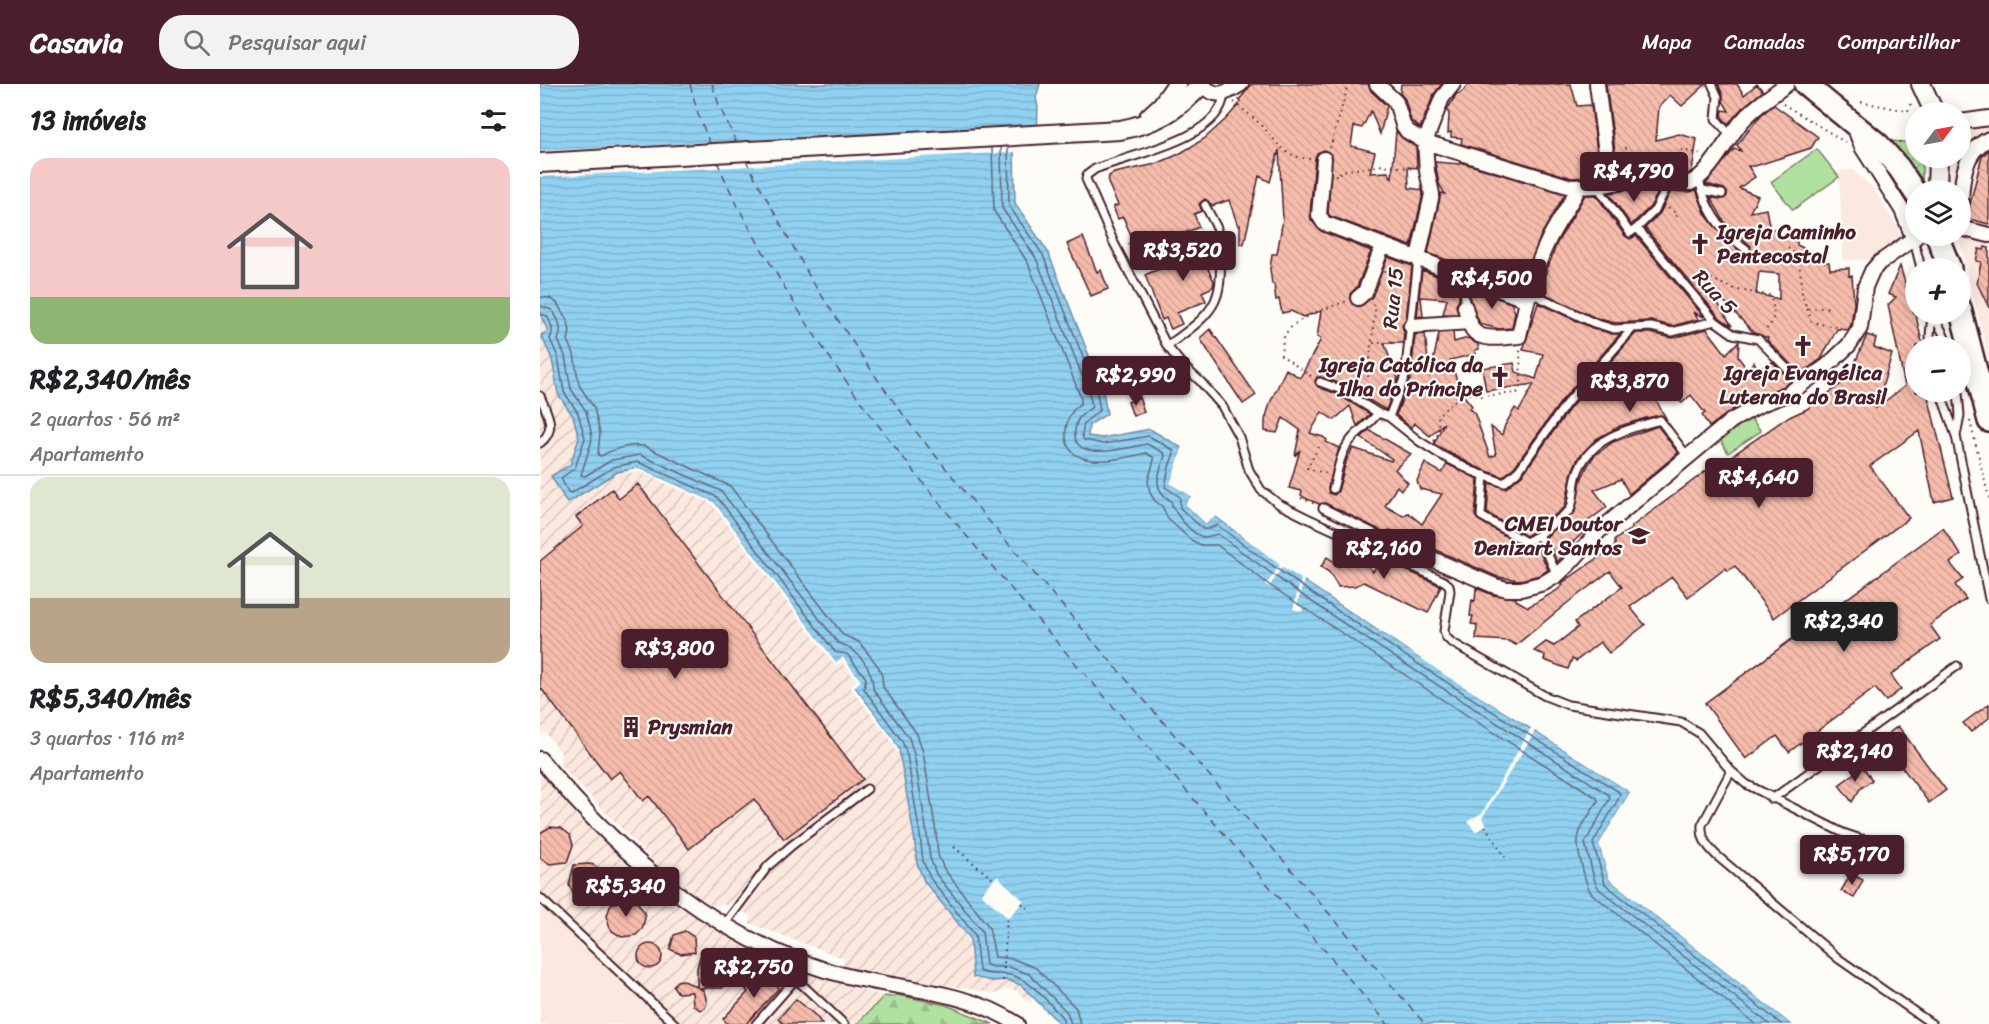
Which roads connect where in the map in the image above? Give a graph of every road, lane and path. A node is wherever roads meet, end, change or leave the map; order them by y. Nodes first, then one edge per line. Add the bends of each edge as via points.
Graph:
1 (1177, 84) edge
2 (1201, 84) edge
3 (1241, 84) edge
4 (1347, 84) edge
5 (1377, 84) edge
6 (1453, 84) edge
7 (1597, 84) edge
8 (1712, 84) edge
9 (1787, 84) edge
10 (1805, 84) edge
11 (1917, 92) edge
12 (1224, 94) junction
13 (1851, 112) junction
14 (1135, 127) junction
15 (1730, 135) junction
16 (1989, 139) edge
17 (1425, 142) junction
18 (1626, 147) dead end
19 (1681, 150) dead end
20 (1713, 161) junction
21 (540, 163) edge
22 (1323, 165) junction
23 (1427, 171) junction
24 (1906, 180) edge
25 (1963, 180) edge
26 (1626, 181) junction
27 (1669, 183) junction
28 (1604, 185) junction
29 (1701, 185) junction
30 (1579, 187) junction
31 (1722, 194) dead end
32 (1660, 202) junction
33 (1205, 205) dead end
34 (1905, 216) edge
35 (1676, 220) dead end
36 (1637, 228) junction
37 (1971, 231) edge
38 (1989, 235) edge
39 (1905, 244) edge
40 (1383, 245) junction
41 (1788, 248) dead end
42 (1746, 249) dead end
43 (1418, 258) junction
44 (1374, 268) junction
45 (1464, 276) junction
46 (1414, 281) junction
47 (1686, 286) junction
48 (1361, 295) junction
49 (1529, 296) junction
50 (1465, 307) joint
51 (1831, 307) dead end
52 (1808, 309) junction
53 (1715, 321) junction
54 (1470, 322) junction
55 (1964, 324) edge
56 (1411, 326) junction
57 (1632, 329) junction
58 (1857, 334) junction
59 (1519, 336) junction
60 (1758, 339) junction
61 (1373, 343) junction
62 (1409, 343) junction
63 (1167, 346) junction
64 (1368, 377) dead end
65 (1320, 381) joint
66 (1802, 385) junction
67 (540, 396) edge
68 (1944, 402) edge
69 (1959, 402) edge
70 (1378, 413) junction
71 (1968, 413) dead end
72 (1389, 417) junction
73 (1989, 420) edge
74 (1956, 436) junction
75 (540, 443) edge
76 (1319, 447) dead end
77 (1430, 449) junction
78 (1688, 457) junction
79 (1484, 475) junction
80 (1336, 477) junction
81 (1333, 489) dead end
82 (1301, 498) dead end
83 (1989, 498) edge
84 (1323, 508) joint
85 (1539, 535) junction
86 (1388, 540) joint
87 (1557, 575) junction
88 (1989, 599) edge
89 (1957, 666) dead end
90 (540, 759) edge
91 (1731, 771) junction
92 (867, 789) dead end
93 (1772, 799) junction
94 (1485, 826) dead end
95 (1886, 842) dead end
96 (954, 847) dead end
97 (1505, 857) dead end
98 (994, 880) dead end
99 (540, 898) edge
100 (1022, 903) dead end
101 (1027, 908) dead end
102 (1007, 917) dead end
103 (724, 924) junction
104 (809, 964) junction
105 (796, 979) junction
106 (1003, 981) dead end
107 (675, 1024) edge
108 (756, 1024) edge
109 (844, 1024) edge
110 (1017, 1024) edge
111 (1932, 1024) edge

1 - 14 main road via 1156,112
2 - 12 street via 1211,93
2 - 14 main road via 1182,105
3 - 12 street
4 - 22 path
5 - 17 street via 1396,102 1407,131
6 - 17 street via 1442,98
7 - 28 street
8 - 15 lane via 1718,97 1716,119
9 - 15 street
10 - 13 main road
11 - 13 path via 1908,111
12 - 22 path via 1284,151
12 - 63 lane via 1216,114 1200,128 1172,144 1095,169 1086,179 1113,243
13 - 24 main road
13 - 34 street via 1862,147
14 - 21 main road
15 - 20 street
16 - 25 street via 1978,144 1968,159
17 - 23 street
17 - 30 street
18 - 26 path
19 - 20 path
20 - 29 street
22 - 23 path via 1339,175 1341,171 1384,165
22 - 40 street via 1320,219
23 - 43 street via 1432,194
26 - 27 street
26 - 28 street
27 - 29 street
27 - 32 lane
28 - 30 street
28 - 36 lane, Rua 5 via 1630,233
29 - 31 lane
29 - 42 lane via 1708,207 1731,238
30 - 49 street via 1549,240
32 - 35 path via 1676,212
32 - 36 lane
33 - 63 lane via 1218,231 1221,287 1203,320
36 - 47 lane, Rua 5
37 - 38 street
39 - 58 street via 1879,263 1868,278
40 - 43 street
40 - 44 street, Rua 15
41 - 52 path via 1798,260 1801,290
43 - 45 street
43 - 46 lane, Rua 15
44 - 46 path
44 - 48 street, Rua 15
45 - 49 street
45 - 50 lane
46 - 56 lane, Rua 15
47 - 53 lane, Rua 5
47 - 60 path via 1696,279 1710,279 1733,289 1769,295 1774,313 1771,325
48 - 61 path, Rua 15 via 1375,310
48 - 65 path via 1294,325 1284,337 1281,355 1311,376 1309,381
49 - 57 lane via 1594,323
49 - 59 street
50 - 54 street
51 - 52 path
52 - 58 path via 1812,323 1847,328
53 - 57 lane via 1672,332 1651,327
53 - 60 lane, Rua 5 via 1733,334
54 - 56 street
54 - 59 street via 1473,330 1483,336
55 - 73 main road
56 - 62 lane, Rua 15
57 - 79 lane via 1566,404 1519,470 1504,483
58 - 66 street via 1837,358
59 - 77 path via 1521,386 1517,393 1463,394 1438,416 1439,432
60 - 66 lane
61 - 62 path, Rua 15
61 - 64 path, Rua 15
62 - 72 lane, Rua 15 via 1404,381
63 - 91 lane via 1222,406 1261,490 1279,504 1449,585 1444,631 1451,642 1568,705 1682,722 1699,733
65 - 70 lane
66 - 78 street via 1741,415
67 - 75 lane via 551,426
68 - 74 lane
69 - 74 lane
70 - 72 lane
70 - 80 lane via 1349,441
71 - 83 path
72 - 77 lane
74 - 88 lane
76 - 80 path via 1307,468
77 - 79 lane
78 - 85 lane via 1660,420 1616,433 1590,450 1578,470 1570,510
78 - 87 street via 1599,531
79 - 85 lane via 1481,516 1527,542
80 - 81 lane
82 - 84 path
84 - 86 lane
85 - 87 lane
86 - 87 street via 1460,573 1507,589 1521,590
89 - 93 lane
90 - 103 street via 622,847 674,891
91 - 93 lane
91 - 111 lane via 1702,825 1706,844 1839,959
92 - 103 lane via 777,858
93 - 95 lane via 1843,834
94 - 97 path
96 - 98 path
99 - 107 lane
100 - 101 path
102 - 106 path
103 - 104 street
104 - 105 lane
104 - 110 street via 854,977 947,994
105 - 108 lane
105 - 109 lane

